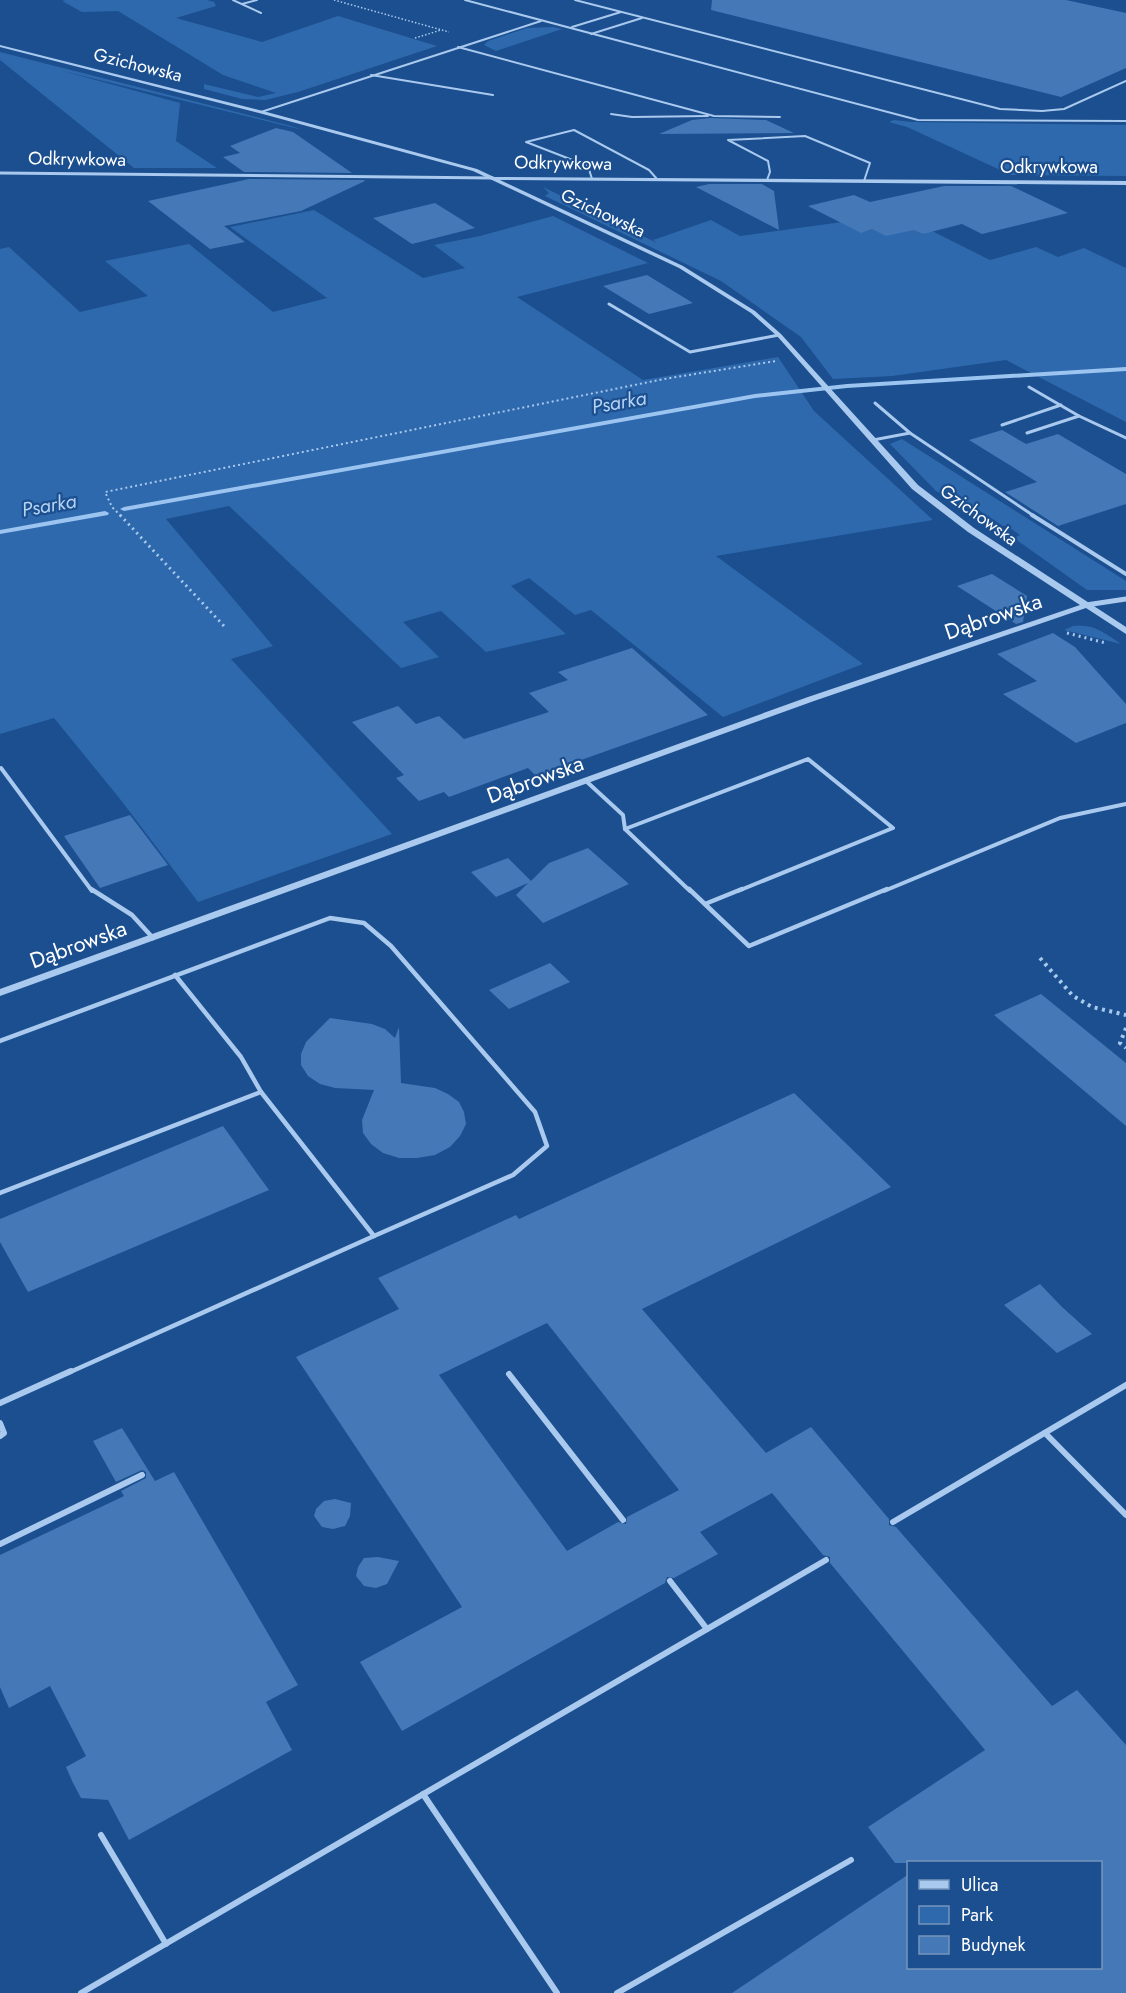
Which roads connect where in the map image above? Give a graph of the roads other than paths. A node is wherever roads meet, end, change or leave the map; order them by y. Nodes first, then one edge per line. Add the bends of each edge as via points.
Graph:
1 (233, 0) edge
2 (257, 0) edge
3 (465, 0) edge
4 (575, 0) edge
5 (242, 4) junction
6 (621, 12) junction
7 (261, 14) dead end
8 (644, 17) junction
9 (541, 21) junction
10 (570, 28) junction
11 (591, 34) junction
12 (0, 46) edge
13 (458, 47) junction
14 (371, 75) junction
15 (1126, 81) edge
16 (493, 95) dead end
17 (261, 112) junction
18 (611, 114) dead end
19 (714, 116) junction
20 (780, 117) dead end
21 (1126, 121) edge
22 (0, 173) edge
23 (493, 178) junction
24 (592, 178) junction
25 (657, 179) junction
26 (767, 180) junction
27 (864, 181) junction
28 (1126, 183) edge
29 (609, 304) dead end
30 (779, 335) junction
31 (1029, 387) dead end
32 (875, 403) dead end
33 (1061, 405) junction
34 (1079, 416) junction
35 (1002, 425) dead end
36 (910, 433) junction
37 (1027, 433) dead end
38 (1126, 438) edge
39 (873, 440) junction
40 (1126, 574) edge
41 (1126, 599) edge
42 (1085, 606) junction
43 (1126, 631) edge
44 (1, 768) edge
45 (586, 781) junction
46 (1126, 804) edge
47 (625, 829) junction
48 (705, 904) junction
49 (153, 938) junction
50 (175, 975) junction
51 (0, 993) edge
52 (0, 1041) edge
53 (261, 1092) junction
54 (0, 1193) edge
55 (374, 1236) junction
56 (509, 1374) dead end
57 (1126, 1385) edge
58 (0, 1403) edge
59 (0, 1423) edge
60 (1045, 1433) junction
61 (0, 1436) edge
62 (142, 1474) dead end
63 (1126, 1515) edge
64 (623, 1520) dead end
65 (892, 1522) dead end
66 (0, 1544) edge
67 (826, 1560) dead end
68 (670, 1581) dead end
69 (707, 1629) junction
70 (423, 1794) junction
71 (100, 1835) dead end
72 (851, 1860) dead end
73 (166, 1944) junction
74 (81, 1993) edge
75 (557, 1993) edge
76 (617, 1993) edge

1 - 5 lane
2 - 5 lane
3 - 9 lane
4 - 6 lane
5 - 7 lane
6 - 8 lane
6 - 10 lane
8 - 11 lane
8 - 15 lane via 1000,109 1064,109
9 - 10 lane
9 - 13 lane
10 - 11 lane
11 - 21 lane via 918,120
12 - 17 street, Gzichowska
13 - 14 lane
13 - 19 lane
14 - 16 lane
14 - 17 lane
17 - 23 street, Gzichowska via 433,157
18 - 19 lane
19 - 20 lane
22 - 23 street, Odkrywkowa
23 - 24 street, Odkrywkowa
23 - 30 street, Gzichowska via 681,267 753,312
24 - 25 street, Odkrywkowa
24 - 25 lane via 588,166 526,142 574,130 649,170
25 - 26 street, Odkrywkowa
26 - 27 street, Odkrywkowa
26 - 27 lane via 768,160 728,141 805,136 870,163
27 - 28 street, Odkrywkowa
29 - 30 lane via 690,352
30 - 39 street, Gzichowska
31 - 33 lane
32 - 36 lane
33 - 34 lane
33 - 35 lane
34 - 37 lane
34 - 38 lane
36 - 39 lane
36 - 40 lane
39 - 42 street, Gzichowska via 915,487 971,530
41 - 42 street
42 - 43 street, Gzichowska
42 - 45 street, Dąbrowska
44 - 49 lane via 94,893 132,915
45 - 47 lane via 623,815
45 - 49 street, Dąbrowska
46 - 48 lane via 1059,818 749,945
47 - 48 lane
47 - 48 lane via 808,759 893,828
49 - 51 street, Dąbrowska
50 - 52 lane
50 - 53 lane via 241,1057
50 - 55 lane via 330,918 364,923 391,946 536,1112 547,1146 513,1175
53 - 54 lane
53 - 55 lane
55 - 58 lane
56 - 64 lane
57 - 60 lane
59 - 61 lane via 4,1433
60 - 63 lane
60 - 65 lane
62 - 66 lane
67 - 69 lane
68 - 69 lane
69 - 70 lane
70 - 73 lane
70 - 75 lane
71 - 73 lane
72 - 76 lane
73 - 74 lane

